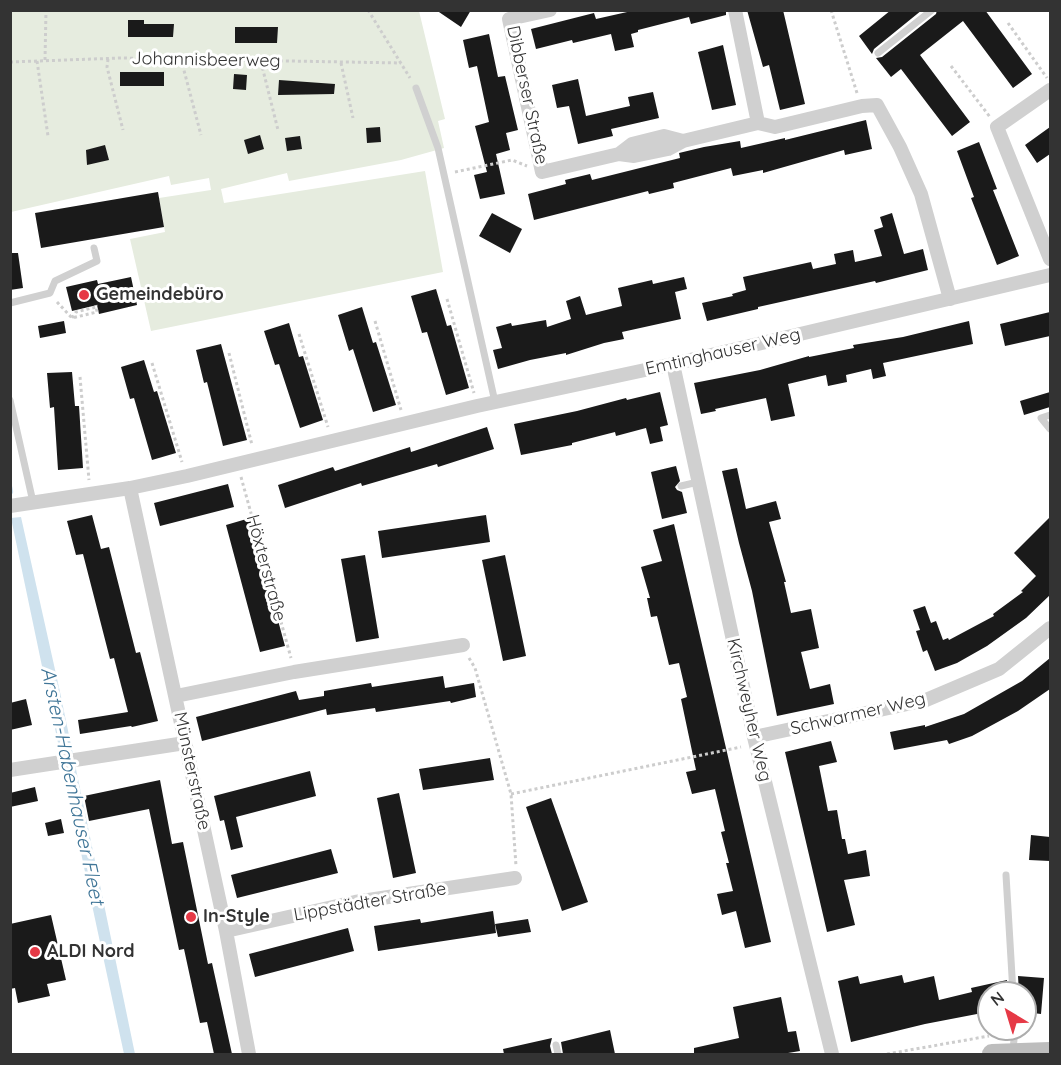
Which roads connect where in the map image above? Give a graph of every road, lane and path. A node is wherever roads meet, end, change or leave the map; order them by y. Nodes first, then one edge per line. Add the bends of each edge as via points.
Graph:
1 (46, 10) edge
2 (368, 10) edge
3 (550, 10) edge
4 (735, 10) edge
5 (831, 10) edge
6 (932, 10) edge
7 (1008, 23) dead end
8 (878, 53) dead end
9 (108, 58) junction
10 (45, 60) junction
11 (181, 60) junction
12 (37, 61) junction
13 (261, 61) junction
14 (10, 62) edge
15 (341, 63) junction
16 (401, 63) junction
17 (951, 66) dead end
18 (1050, 83) edge
19 (416, 88) joint
20 (1050, 90) edge
21 (862, 106) junction
22 (353, 118) dead end
23 (758, 123) junction
24 (997, 127) junction
25 (123, 130) dead end
26 (278, 130) dead end
27 (201, 135) dead end
28 (48, 136) dead end
29 (542, 172) junction
30 (444, 176) junction
31 (94, 248) dead end
32 (1050, 259) edge
33 (1050, 275) edge
34 (50, 293) junction
35 (447, 299) dead end
36 (950, 299) junction
37 (10, 303) edge
38 (96, 306) dead end
39 (375, 321) dead end
40 (299, 334) dead end
41 (228, 353) dead end
42 (152, 363) dead end
43 (673, 364) junction
44 (80, 377) dead end
45 (10, 400) edge
46 (495, 402) junction
47 (477, 406) junction
48 (1050, 415) edge
49 (405, 423) junction
50 (1050, 429) edge
51 (332, 440) junction
52 (255, 459) junction
53 (237, 463) junction
54 (186, 476) junction
55 (698, 482) junction
56 (681, 486) dead end
57 (130, 488) junction
58 (90, 494) junction
59 (33, 502) junction
60 (10, 506) edge
61 (1050, 628) edge
62 (463, 645) joint
63 (294, 672) junction
64 (176, 696) junction
65 (755, 741) junction
66 (185, 743) junction
67 (10, 770) edge
68 (511, 794) junction
69 (1006, 875) dead end
70 (515, 878) joint
71 (226, 931) junction
72 (1012, 981) edge
73 (977, 1037) edge
74 (1011, 1041) edge
75 (1020, 1041) edge
76 (556, 1045) dead end
77 (1050, 1052) edge
78 (249, 1054) edge
79 (558, 1054) edge
80 (832, 1054) edge
81 (887, 1054) edge
82 (992, 1054) edge

1 - 10 path
2 - 16 path
3 - 29 street, Dibberser Straße via 510,19
4 - 23 street
5 - 21 path
6 - 8 lane
7 - 18 path
9 - 10 path, Johannisbeerweg
9 - 11 path, Johannisbeerweg
9 - 25 path
10 - 12 path, Johannisbeerweg
11 - 13 path, Johannisbeerweg
11 - 27 path
12 - 14 path, Johannisbeerweg
12 - 28 path
13 - 15 path, Johannisbeerweg
13 - 26 path
15 - 16 path, Johannisbeerweg
15 - 22 path
16 - 19 path
17 - 24 path
19 - 30 lane
20 - 24 street
21 - 23 street, Dibberser Straße via 775,127
21 - 36 street via 877,105 900,147 921,194
23 - 29 street, Dibberser Straße via 683,141 664,136 632,144 619,154
24 - 32 street
29 - 30 path via 512,160
30 - 46 lane
31 - 34 lane via 96,261 55,281
33 - 36 street, Emtinghauser Weg
34 - 37 lane
34 - 38 path via 72,318 98,312
35 - 47 path
36 - 43 street, Emtinghauser Weg
39 - 49 path
40 - 51 path
41 - 52 path
42 - 54 path
43 - 46 street, Emtinghauser Weg
43 - 55 street, Kirchweyher Weg
44 - 58 path
45 - 59 lane
46 - 47 street, Emtinghauser Weg
47 - 49 street, Emtinghauser Weg
48 - 50 lane via 1041,418
49 - 51 street, Emtinghauser Weg
51 - 52 street, Emtinghauser Weg
52 - 53 street, Emtinghauser Weg
53 - 54 street, Emtinghauser Weg
53 - 63 path, Höxterstraße
54 - 57 street, Emtinghauser Weg
55 - 56 lane
55 - 65 street, Kirchweyher Weg
57 - 58 street, Emtinghauser Weg
57 - 64 street, Münsterstraße
58 - 59 street, Emtinghauser Weg
59 - 60 street, Emtinghauser Weg
61 - 65 street, Schwarmer Weg via 999,669 926,700
62 - 63 street
62 - 68 path via 475,668
63 - 64 street
64 - 66 street, Münsterstraße
65 - 68 path
65 - 80 street, Kirchweyher Weg
66 - 67 street
66 - 71 street, Münsterstraße
68 - 70 path via 517,856
69 - 72 lane
70 - 71 street, Lippstädter Straße via 355,902
71 - 78 street, Münsterstraße
73 - 81 path
74 - 82 street
75 - 77 street
76 - 79 lane

